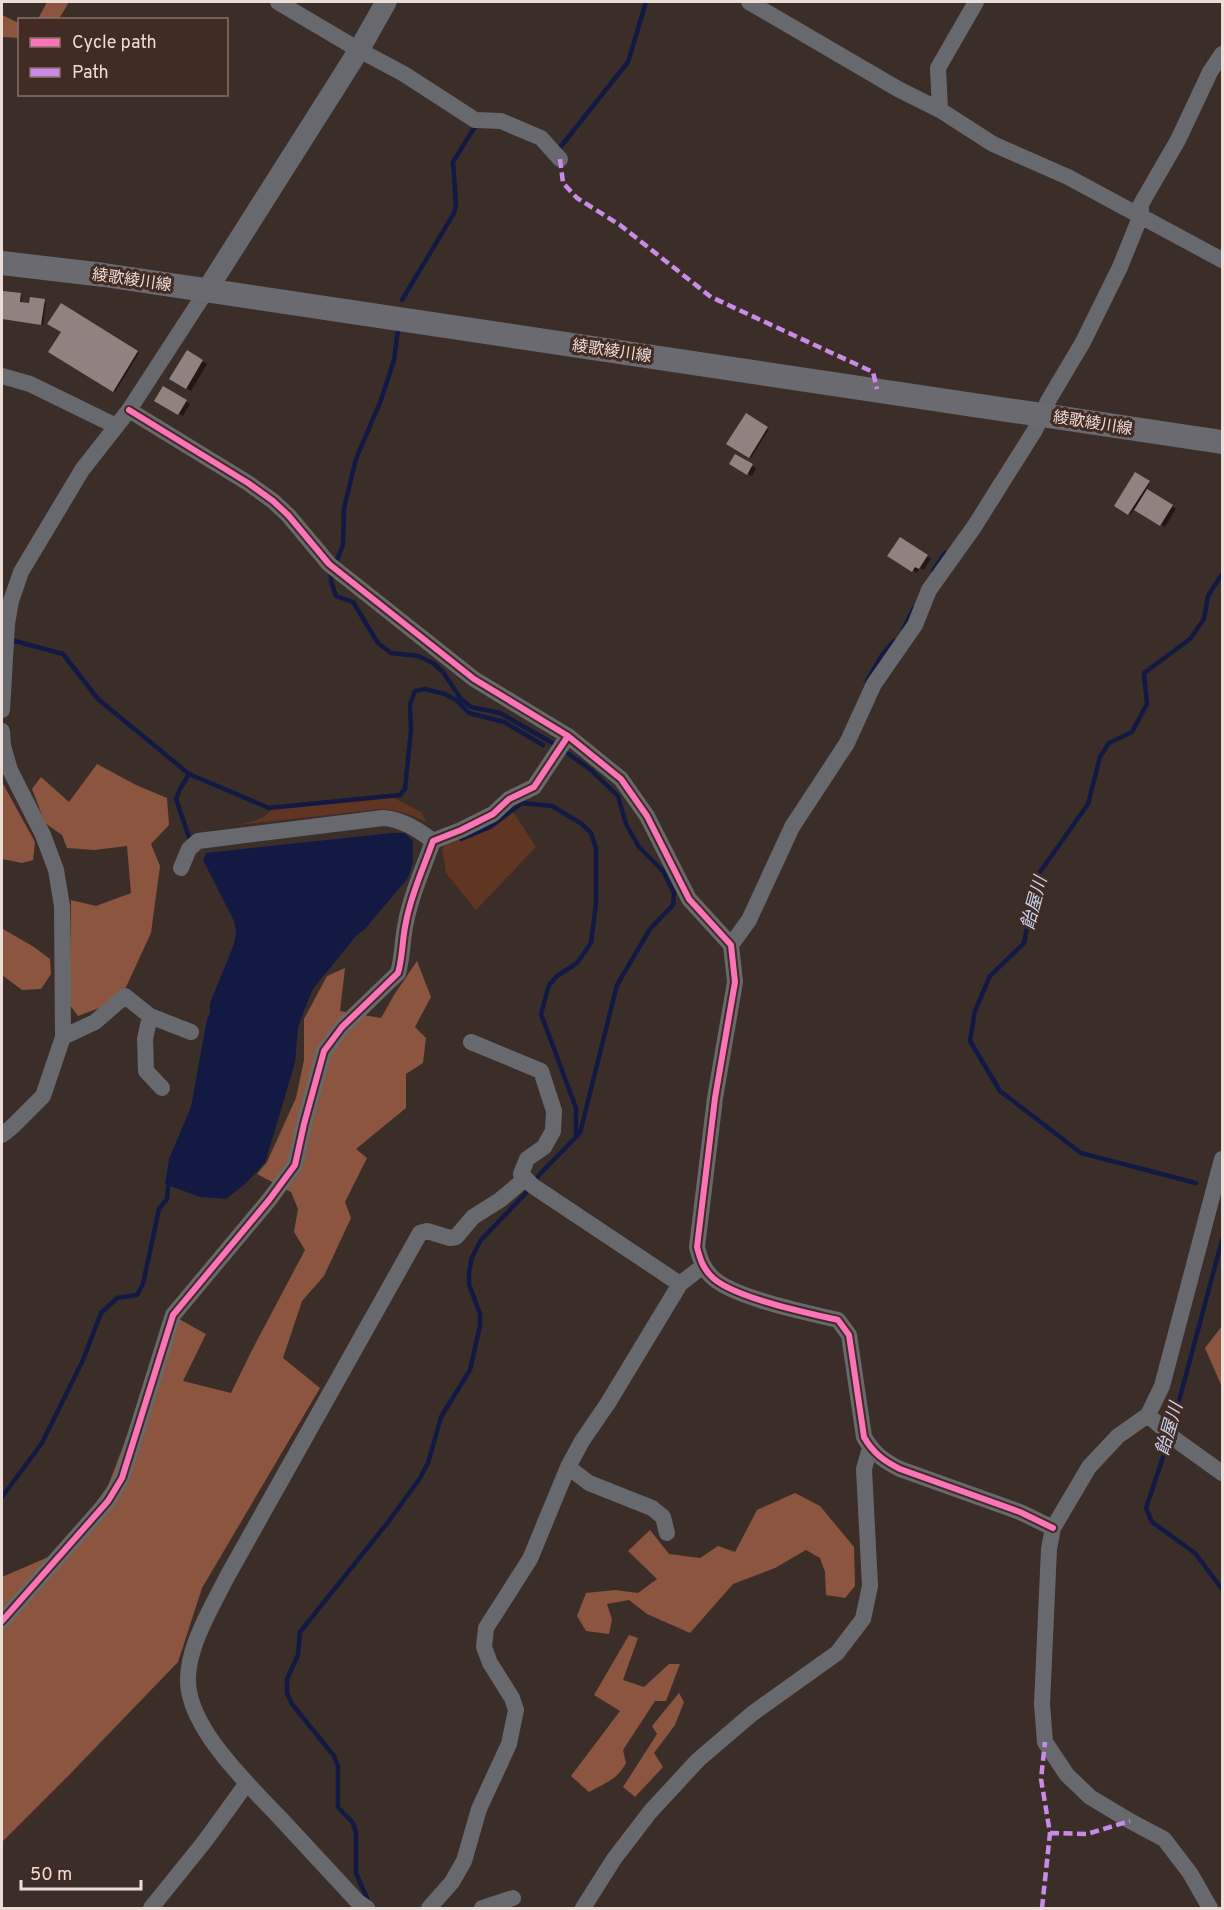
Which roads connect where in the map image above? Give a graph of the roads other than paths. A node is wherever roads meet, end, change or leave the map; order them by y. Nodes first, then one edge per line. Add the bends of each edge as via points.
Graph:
1 (278, 2) edge
2 (386, 2) edge
3 (749, 2) edge
4 (976, 2) edge
5 (359, 51) junction
6 (1222, 54) edge
7 (940, 110) junction
8 (556, 154) dead end
9 (1141, 214) junction
10 (1222, 260) edge
11 (2, 263) edge
12 (207, 290) junction
13 (2, 376) edge
14 (129, 410) junction
15 (1042, 415) junction
16 (116, 426) junction
17 (1222, 442) edge
18 (9, 584) edge
19 (2, 710) edge
20 (2, 731) edge
21 (563, 744) junction
22 (433, 841) junction
23 (182, 868) dead end
24 (731, 945) junction
25 (150, 1016) junction
26 (191, 1032) dead end
27 (63, 1036) junction
28 (471, 1042) dead end
29 (162, 1088) dead end
30 (2, 1135) edge
31 (1222, 1159) edge
32 (530, 1183) junction
33 (703, 1266) junction
34 (680, 1284) junction
35 (1154, 1420) junction
36 (870, 1448) junction
37 (568, 1467) junction
38 (1222, 1473) edge
39 (1053, 1528) junction
40 (668, 1533) dead end
41 (2, 1621) edge
42 (248, 1783) junction
43 (513, 1898) dead end
44 (151, 1908) edge
45 (367, 1908) edge
46 (428, 1908) edge
47 (482, 1908) edge
48 (583, 1908) edge
49 (1210, 1908) edge

1 - 5 street
2 - 5 street
3 - 7 street
4 - 7 street via 938,68
5 - 8 street via 404,74 475,120 501,121 541,138
5 - 12 street
6 - 9 street via 1140,204
7 - 9 street via 993,144
9 - 10 street
9 - 15 street via 1120,267
11 - 12 main road, 綾歌綾川線
12 - 14 street
12 - 15 main road, 綾歌綾川線
13 - 16 street via 30,384
14 - 16 street
14 - 21 street via 273,501 333,568
15 - 17 main road, 綾歌綾川線
15 - 24 street via 974,527 929,590 915,625 874,684 847,742 792,827 749,920
16 - 18 street via 82,470 21,572
18 - 19 street
20 - 27 street via 10,770 44,835 56,870 62,906
21 - 22 street via 534,787 509,799 493,814
21 - 24 street via 621,779 647,816 689,899
22 - 23 street via 416,829 383,818 198,841 189,849
22 - 41 street via 405,923 398,973 342,1027 324,1051 295,1165 173,1315 122,1478 108,1501
24 - 33 street via 735,982 715,1098 697,1247
25 - 26 street
25 - 27 street via 125,996 95,1022
25 - 29 street via 145,1040 146,1071
27 - 30 street via 43,1096
28 - 32 street via 541,1071 554,1111 553,1131 544,1147 527,1159 521,1174
31 - 35 street
32 - 34 street
32 - 42 street via 473,1217 456,1237 420,1233 202,1627 193,1649 189,1690 197,1716
33 - 34 street
33 - 36 street via 713,1279 751,1298 838,1320 844,1326 849,1335 864,1437
34 - 37 street
35 - 38 street
35 - 39 street via 1118,1436 1089,1467
36 - 39 street via 900,1470 1020,1512
36 - 48 street via 864,1469 870,1586 863,1619 837,1653 753,1713 698,1760 650,1812
37 - 40 street via 589,1483 652,1508 663,1517
37 - 46 street via 530,1559 486,1628 483,1647 516,1710 509,1744 479,1809 464,1861 452,1882
39 - 49 street via 1044,1633 1045,1742 1067,1775 1090,1797 1164,1839
42 - 44 street
42 - 45 street
43 - 47 street

